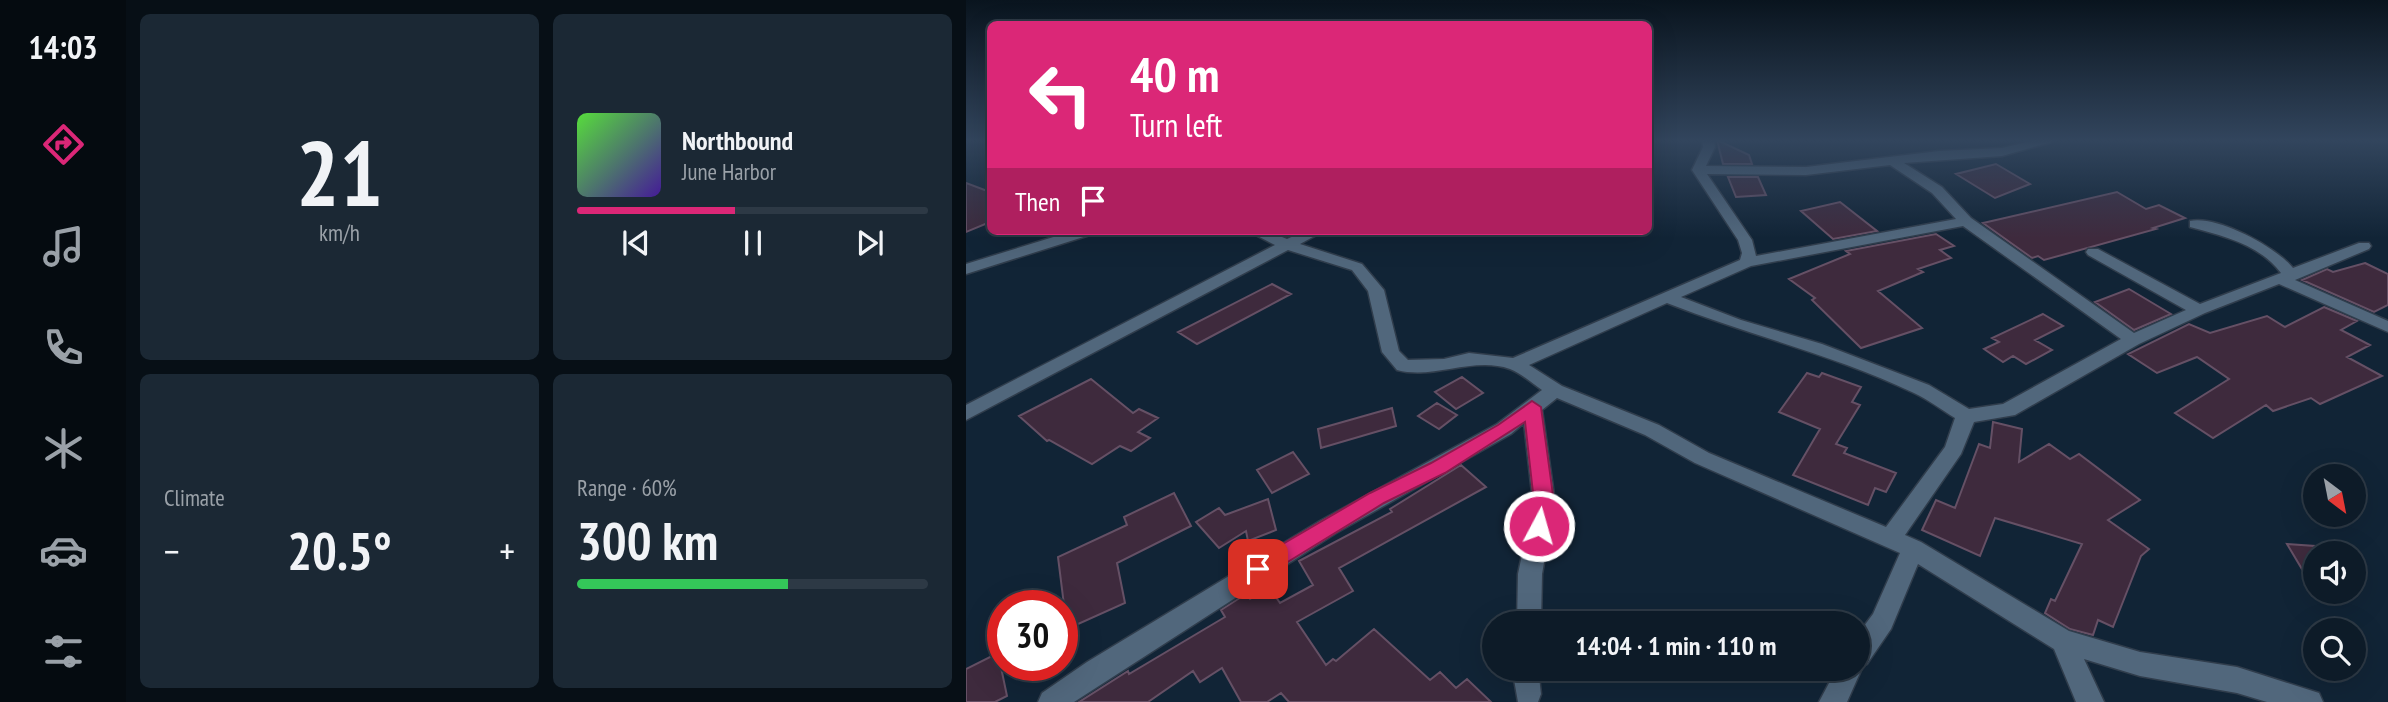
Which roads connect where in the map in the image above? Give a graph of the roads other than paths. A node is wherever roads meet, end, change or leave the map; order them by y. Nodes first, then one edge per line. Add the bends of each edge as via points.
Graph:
1 (1700, 173) edge
2 (1911, 173) edge
3 (1966, 220) junction
4 (2195, 224) dead end
5 (1075, 235) edge
6 (1264, 235) edge
7 (1309, 235) edge
8 (1288, 245) junction
9 (2364, 246) dead end
10 (2093, 252) dead end
11 (1747, 262) junction
12 (966, 269) edge
13 (2286, 278) junction
14 (1666, 297) junction
15 (2199, 310) junction
16 (2388, 327) edge
17 (2133, 340) junction
18 (1515, 364) junction
19 (1555, 390) junction
20 (1532, 407) junction
21 (966, 413) edge
22 (1966, 416) junction
23 (1889, 540) junction
24 (1913, 549) junction
25 (1529, 611) edge
26 (1870, 638) edge
27 (2063, 641) junction
28 (1844, 681) edge
29 (1052, 702) edge
30 (1833, 702) edge
31 (2090, 702) edge
32 (2309, 702) edge

1 - 11 street via 1745,240
2 - 3 street via 1937,190
3 - 11 street
3 - 17 street
4 - 13 street via 2255,243 2282,262
5 - 12 street
6 - 8 street
7 - 8 street
8 - 18 street via 1357,267 1376,290 1391,352 1403,366 1469,359
8 - 21 street
9 - 13 street
10 - 15 street
11 - 14 street
13 - 15 street
13 - 16 street
14 - 18 street
14 - 22 street via 1922,389
15 - 17 street
17 - 22 street via 2008,410
18 - 19 street
19 - 20 street
19 - 23 street
20 - 25 street via 1544,502 1530,574
20 - 29 street via 1504,429 1234,584
22 - 23 street via 1954,449
23 - 24 street
24 - 26 street
24 - 27 street
27 - 31 street
27 - 32 street via 2140,664 2237,680
28 - 30 street

